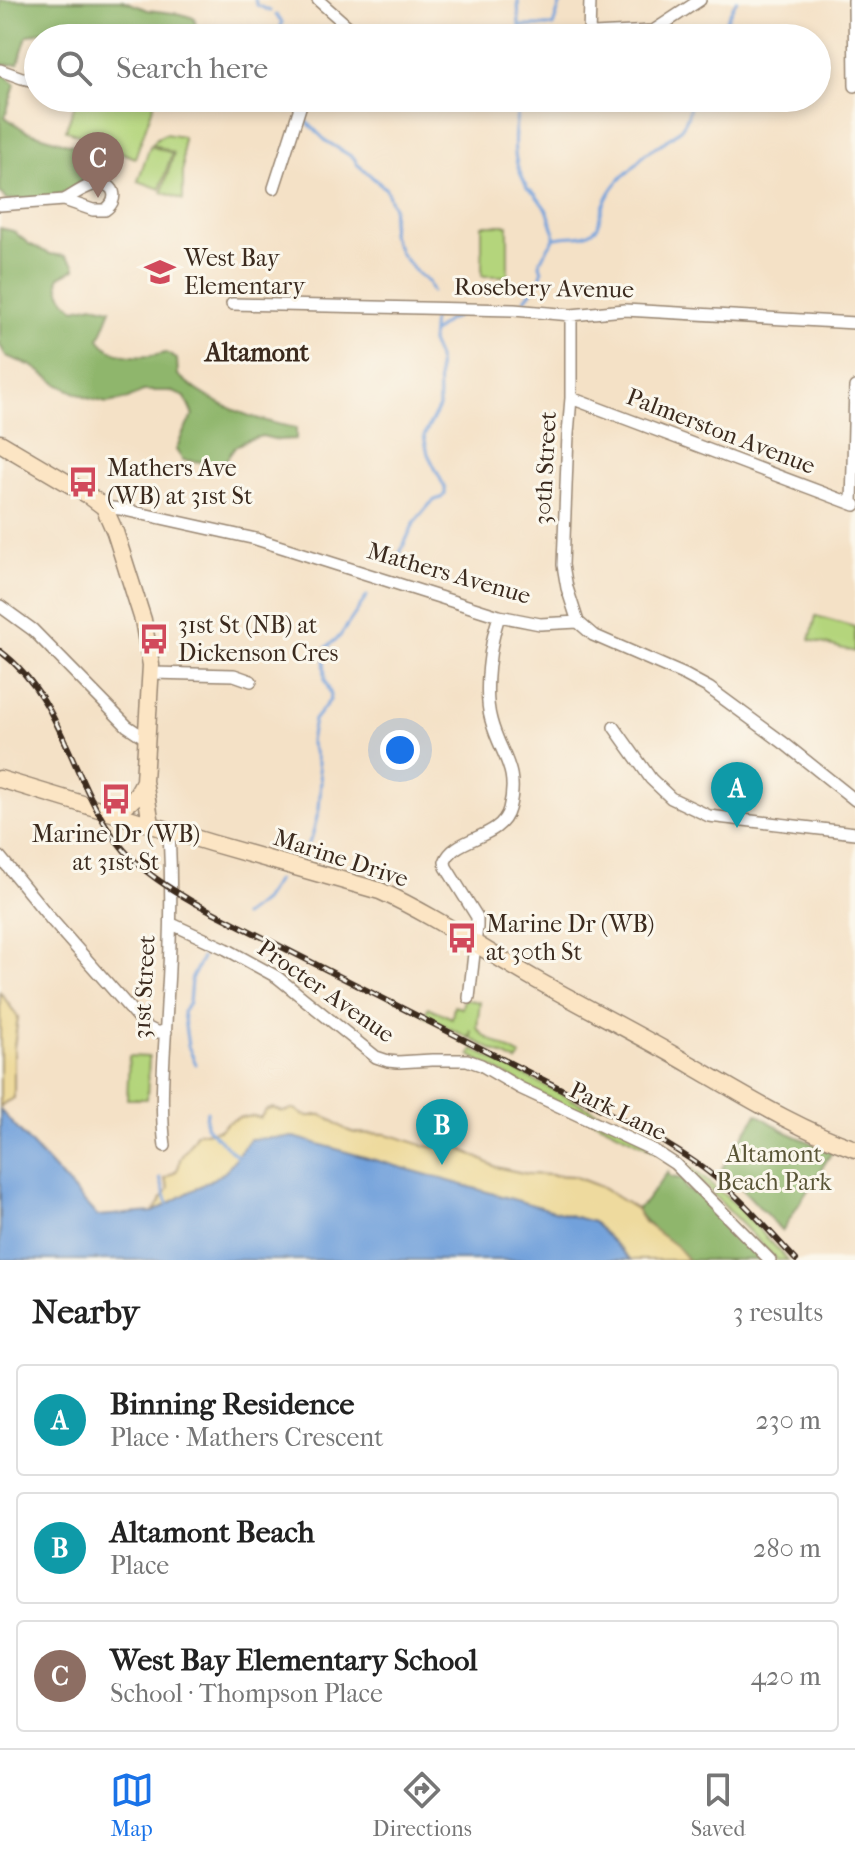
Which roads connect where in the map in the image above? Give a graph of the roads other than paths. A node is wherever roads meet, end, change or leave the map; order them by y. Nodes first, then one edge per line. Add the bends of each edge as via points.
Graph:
1 (318, 0) edge
2 (590, 0) edge
3 (700, 0) edge
4 (854, 0) edge
5 (340, 24) edge
6 (589, 24) edge
7 (664, 24) edge
8 (0, 70) edge
9 (24, 78) edge
10 (855, 86) edge
11 (298, 112) edge
12 (274, 188) dead end
13 (64, 200) dead end
14 (0, 205) edge
15 (232, 304) dead end
16 (571, 315) junction
17 (855, 323) edge
18 (855, 387) edge
19 (571, 398) junction
20 (0, 443) edge
21 (854, 504) edge
22 (104, 507) junction
23 (0, 606) edge
24 (499, 616) junction
25 (578, 622) junction
26 (152, 673) junction
27 (251, 681) dead end
28 (614, 727) dead end
29 (148, 740) junction
30 (0, 779) edge
31 (144, 781) junction
32 (855, 800) edge
33 (109, 812) junction
34 (151, 824) junction
35 (169, 830) junction
36 (855, 833) edge
37 (0, 857) edge
38 (172, 924) junction
39 (475, 945) junction
40 (469, 998) dead end
41 (166, 1032) junction
42 (463, 1060) joint
43 (165, 1146) dead end
44 (855, 1149) edge
45 (770, 1260) edge

1 - 5 street
2 - 6 street
3 - 7 street
4 - 10 street
8 - 9 street
11 - 12 street
13 - 14 street
15 - 16 street, Rosebery Avenue
16 - 17 street, Rosebery Avenue via 625,310
16 - 19 street, 30th Street
18 - 21 street
19 - 21 street, Palmerston Avenue
19 - 25 street, 30th Street via 563,565
20 - 22 main road, Mathers Avenue
22 - 24 street, Mathers Avenue via 256,539
22 - 26 main road via 143,620
23 - 29 street via 33,630 127,726
24 - 25 street, Mathers Avenue via 540,624
24 - 39 street via 490,655 489,700 490,719 512,771 509,809 496,827 451,851 445,862 477,917
25 - 32 street via 593,635 709,688
26 - 27 street via 234,675
26 - 29 main road
28 - 36 street via 651,779 671,798 699,812
29 - 31 main road
30 - 33 main road, Marine Drive
31 - 33 main road via 132,801
31 - 34 main road
33 - 34 main road, Marine Drive
34 - 35 main road, Marine Drive
35 - 38 street, 31st Street
35 - 39 main road, Marine Drive via 380,891
37 - 41 street via 146,1027
38 - 41 street, 31st Street
38 - 42 street, Procter Avenue via 277,977 376,1057 398,1062
39 - 40 street
39 - 44 main road, Marine Drive via 755,1102
41 - 43 street, 31st Street
42 - 45 street, Park Lane via 675,1164

